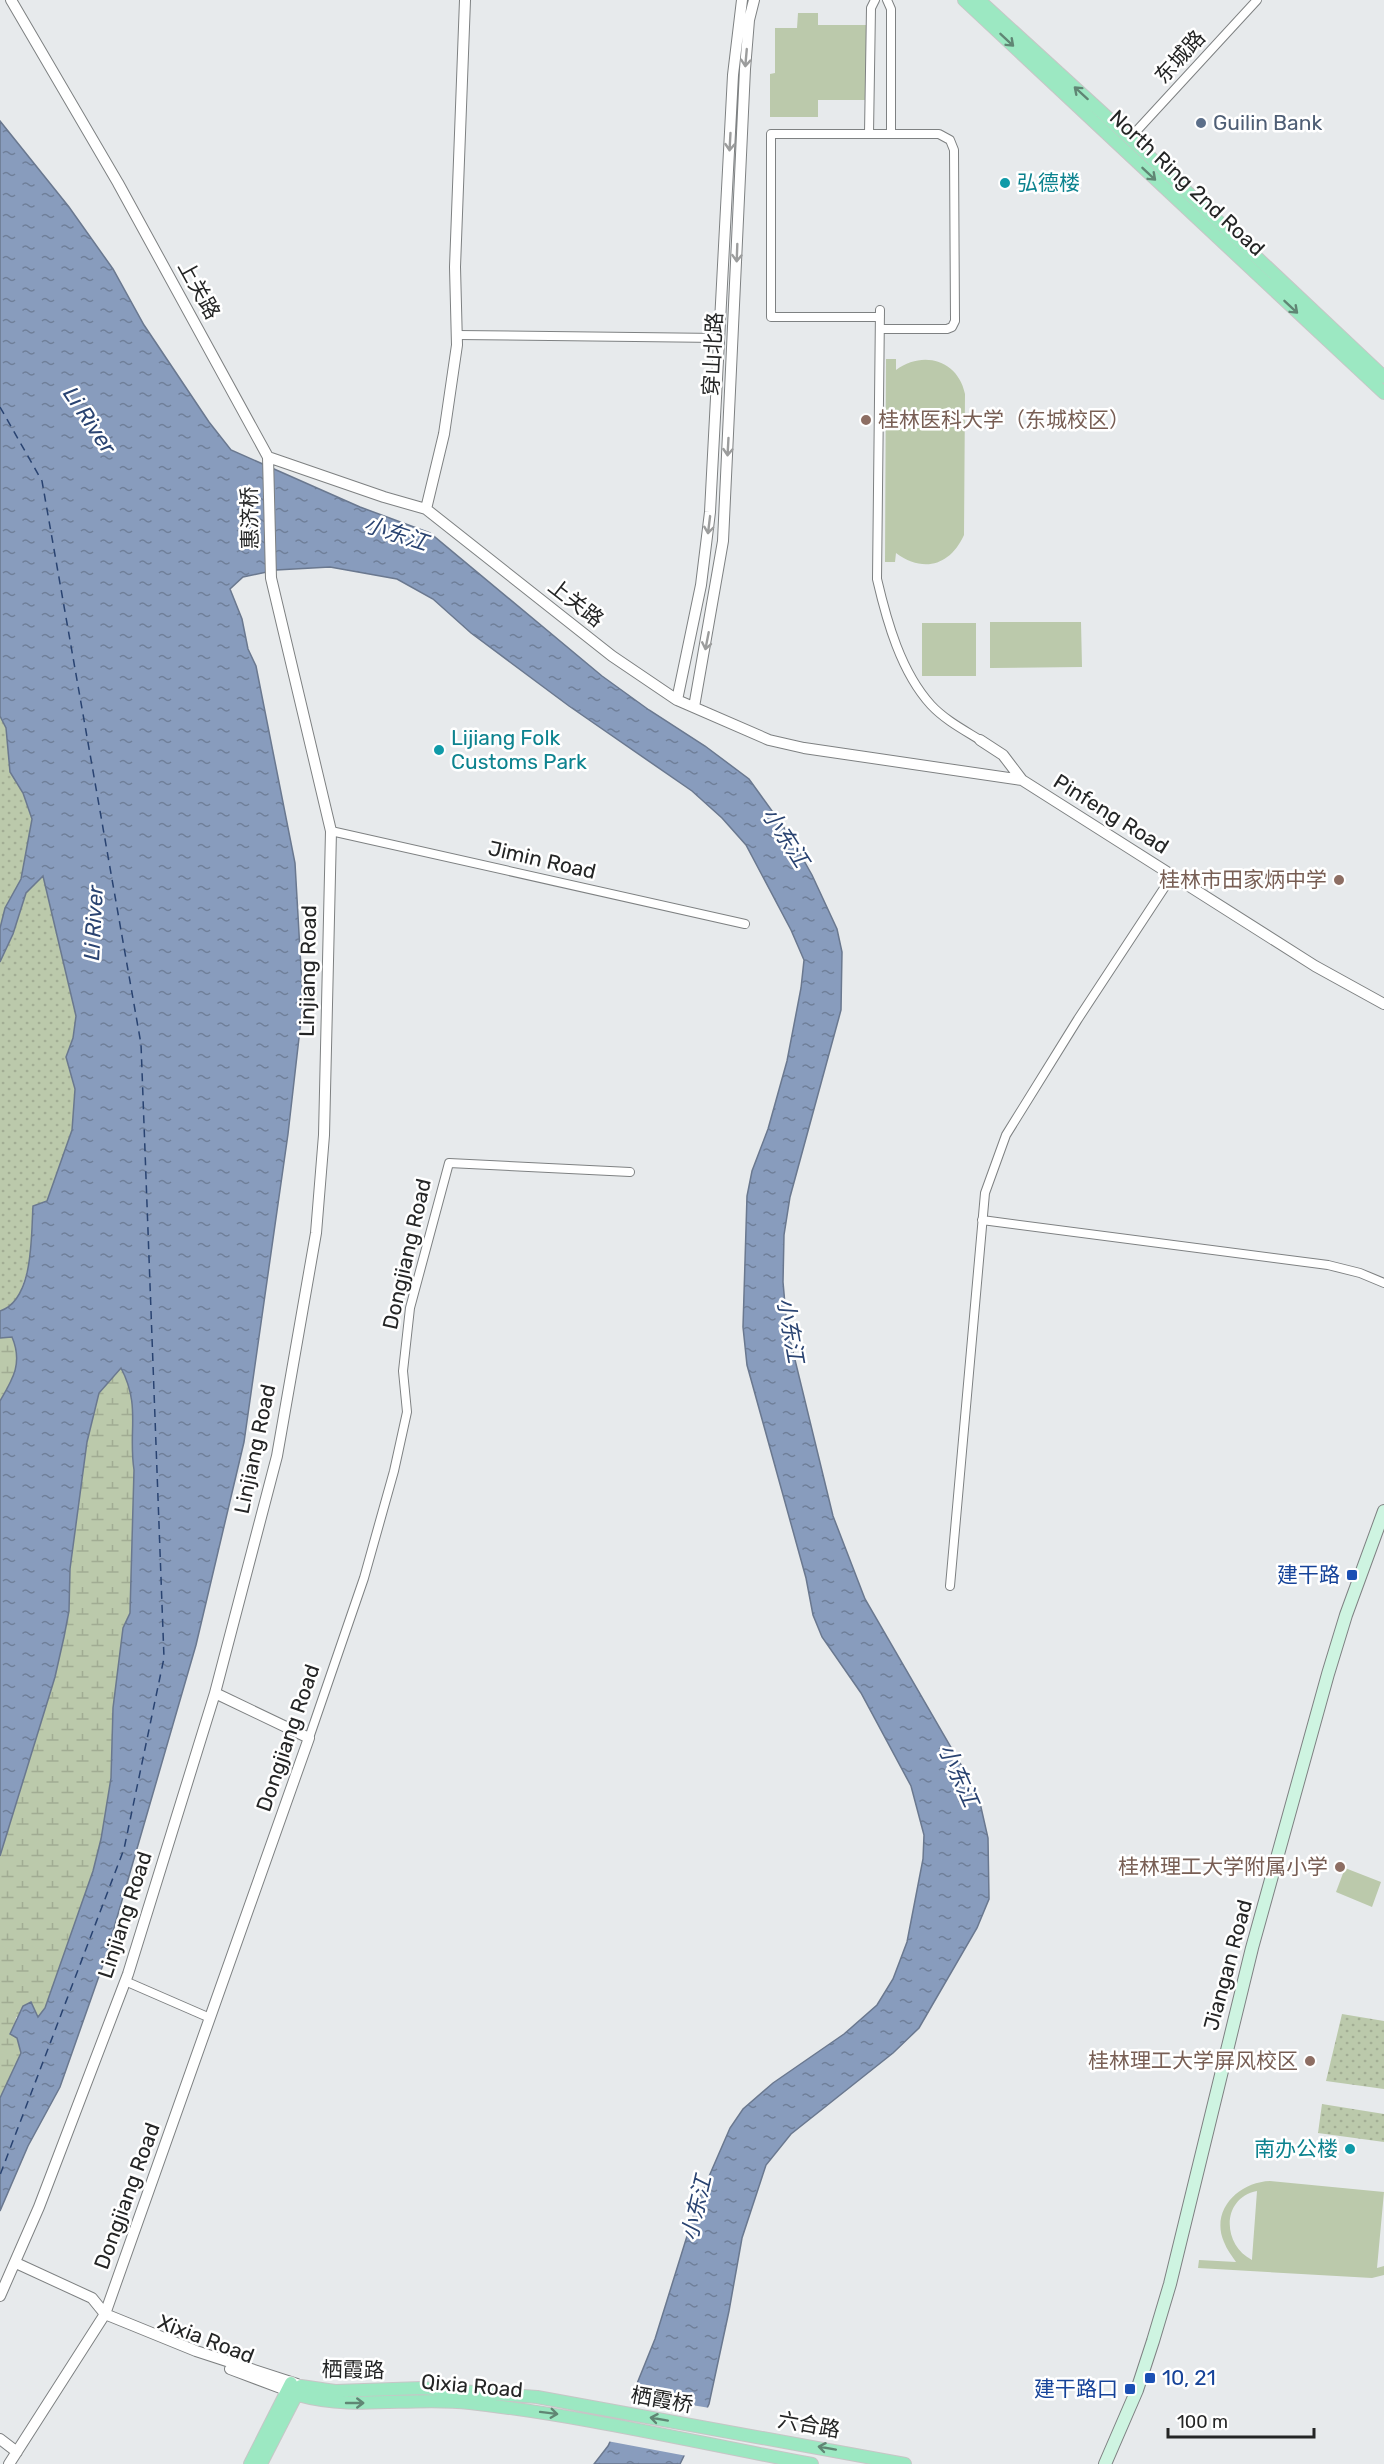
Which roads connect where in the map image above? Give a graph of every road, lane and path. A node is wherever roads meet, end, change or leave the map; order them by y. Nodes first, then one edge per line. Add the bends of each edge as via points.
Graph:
1 (11, 0) edge
2 (465, 0) edge
3 (742, 0) edge
4 (754, 0) edge
5 (875, 0) edge
6 (887, 0) edge
7 (964, 0) edge
8 (979, 0) edge
9 (1257, 0) edge
10 (869, 133) junction
11 (891, 134) junction
12 (1131, 138) junction
13 (880, 329) junction
14 (457, 335) junction
15 (719, 338) junction
16 (1384, 377) edge
17 (1384, 393) edge
18 (268, 457) junction
19 (426, 509) junction
20 (272, 578) joint
21 (677, 700) junction
22 (694, 707) junction
23 (980, 740) joint
24 (1022, 780) junction
25 (331, 831) junction
26 (1172, 876) junction
27 (745, 924) dead end
28 (1384, 1004) edge
29 (630, 1172) dead end
30 (982, 1220) junction
31 (1384, 1283) edge
32 (1384, 1511) edge
33 (950, 1586) dead end
34 (215, 1693) junction
35 (309, 1738) junction
36 (125, 1981) junction
37 (210, 2018) junction
38 (16, 2263) junction
39 (0, 2295) edge
40 (103, 2317) junction
41 (295, 2389) junction
42 (611, 2410) joint
43 (706, 2427) joint
44 (0, 2439) edge
45 (700, 2443) joint
46 (17, 2452) junction
47 (9, 2464) edge
48 (250, 2464) edge
49 (261, 2464) edge
50 (812, 2464) edge
51 (905, 2464) edge
52 (1105, 2464) edge

1 - 18 street, 上关路 via 118,183
2 - 14 street via 455,267
3 -> 15 street, 穿山北路 via 733,75
4 -> 22 street, 穿山北路 via 745,69 723,552
5 - 10 street via 871,9
6 - 11 street via 891,9
7 -> 17 main road, North Ring 2nd Road
12 -> 8 main road, North Ring 2nd Road
9 - 12 street, 东城路
10 - 11 street
10 - 13 street via 771,134 771,317 880,314
11 - 13 street via 939,134 953,147 955,321 947,329
12 - 16 main road, North Ring 2nd Road
13 - 23 street via 878,579 883,604 915,683 932,706
14 - 15 street
14 - 19 street via 444,434
15 -> 21 street, 穿山北路 via 710,512 701,585
18 - 19 street, 上关路
18 - 20 street, 惠济桥
19 - 21 street, 上关路 via 612,656
20 - 25 street, Linjiang Road
21 - 22 street, 上关路
22 - 24 street, 上关路 via 769,740 804,748
23 - 24 street, Pinfeng Road via 1003,755
24 - 26 street, Pinfeng Road
25 - 27 street, Jimin Road
25 - 34 street, Linjiang Road via 324,1135 316,1233 277,1456
26 - 28 street, Pinfeng Road via 1315,966
26 - 30 street via 1006,1135 985,1193
29 - 35 street, Dongjiang Road via 449,1163 410,1308 403,1371 406,1412 394,1471 364,1578
30 - 31 street via 1328,1265
30 - 33 street
32 - 52 main road, Jiangan Road via 1334,1654 1255,1938 1157,2329 1137,2390
34 - 35 street
34 - 36 street, Linjiang Road
35 - 37 street, Dongjiang Road
36 - 37 street
36 - 38 street, Linjiang Road
37 - 40 street, Dongjiang Road
38 - 39 street, Linjiang Road
38 - 40 street via 92,2298
40 - 41 street, 栖霞路
40 - 46 street, Dongjiang Road
41 - 42 main road, 栖霞路 via 493,2392
41 -> 45 main road, Qixia Road via 322,2402 451,2401 562,2415
41 - 48 main road
41 - 49 main road
43 -> 42 main road, 栖霞桥
51 -> 43 main road, 六合路
44 - 46 street
45 - 50 main road, 六合路
46 - 47 street, Dongjiang Road

